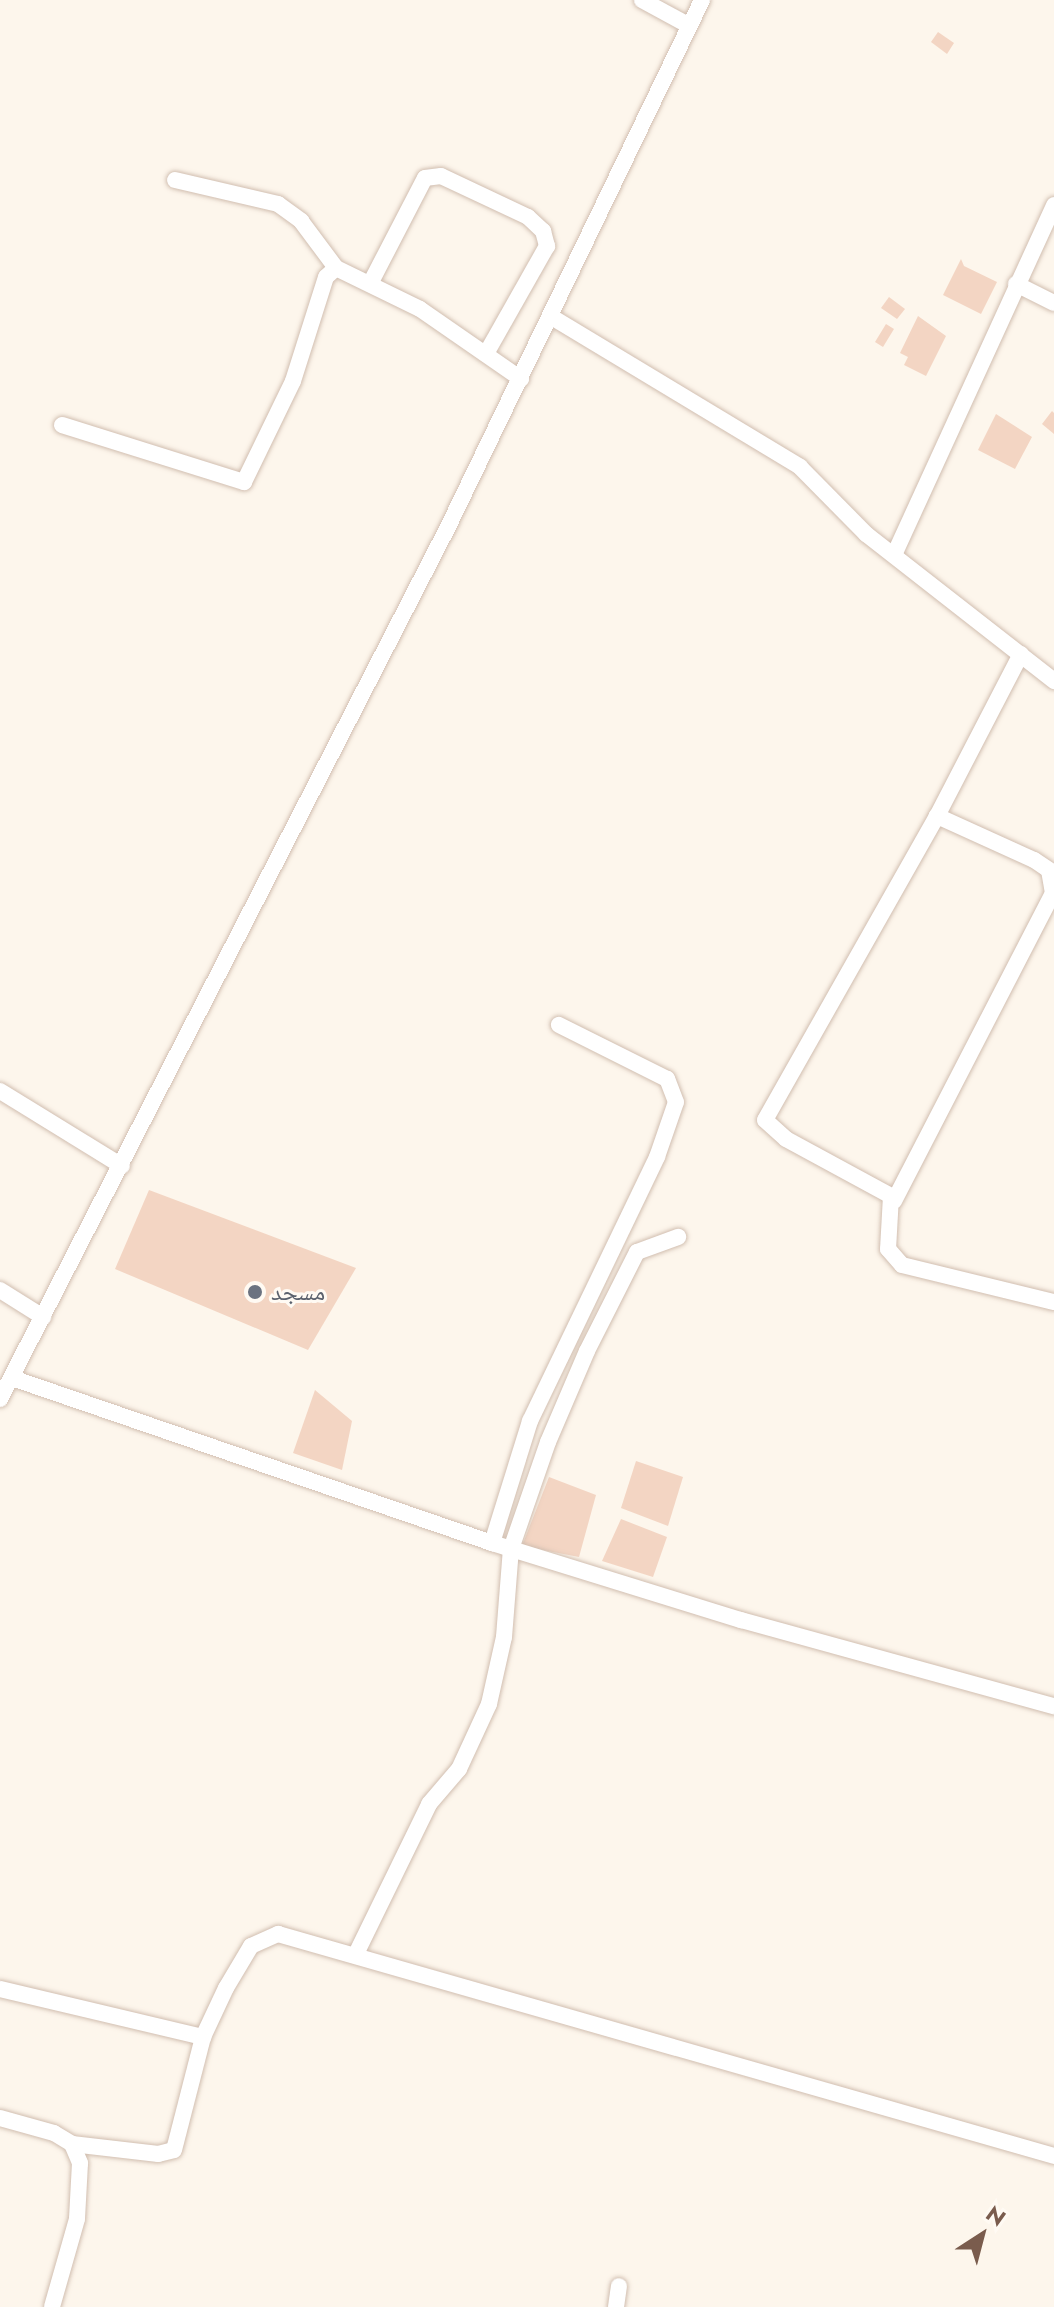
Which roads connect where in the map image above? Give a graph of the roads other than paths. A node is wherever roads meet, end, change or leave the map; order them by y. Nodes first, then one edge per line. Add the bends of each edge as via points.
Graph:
1 (642, 0) edge
2 (702, 0) edge
3 (688, 25) junction
4 (175, 180) dead end
5 (1054, 205) edge
6 (336, 268) junction
7 (371, 282) junction
8 (1016, 284) junction
9 (1054, 303) edge
10 (550, 316) junction
11 (486, 354) junction
12 (521, 379) junction
13 (62, 425) dead end
14 (894, 555) junction
15 (1021, 654) junction
16 (1054, 681) edge
17 (937, 816) junction
18 (559, 1025) dead end
19 (0, 1091) edge
20 (122, 1166) junction
21 (894, 1201) junction
22 (678, 1237) dead end
23 (0, 1290) edge
24 (1054, 1302) edge
25 (43, 1317) junction
26 (12, 1378) junction
27 (0, 1399) edge
28 (492, 1543) junction
29 (511, 1549) junction
30 (1054, 1706) edge
31 (356, 1954) junction
32 (0, 1989) edge
33 (203, 2037) junction
34 (0, 2118) edge
35 (72, 2144) junction
36 (1054, 2156) edge
37 (619, 2286) dead end
38 (52, 2307) edge
39 (616, 2307) edge

1 - 3 street
2 - 3 street
3 - 10 street
4 - 6 street via 278,204 301,221
5 - 8 street
6 - 7 street
6 - 13 street via 326,277 293,381 244,482
7 - 11 street
7 - 11 street via 425,178 441,176 528,217 543,231 547,246
8 - 9 street
8 - 14 street
10 - 12 street
10 - 14 street via 767,444
11 - 12 street
12 - 20 street
14 - 15 street
15 - 16 street
15 - 17 street
17 - 21 street via 1034,860 1049,870 1053,893
17 - 21 street via 765,1115 775,1132
18 - 28 street via 667,1079 676,1102 657,1157 530,1421
19 - 20 street
20 - 25 street
21 - 24 street via 888,1249 902,1265
22 - 29 street via 647,1244 629,1262 548,1442
23 - 25 street
25 - 26 street
26 - 27 street
26 - 28 street
28 - 29 street
29 - 30 street via 741,1620
29 - 31 street via 504,1637 489,1704 459,1769 429,1804
31 - 33 street via 278,1934 263,1937 236,1968
31 - 36 street
32 - 33 street
33 - 35 street via 171,2152
34 - 35 street via 34,2126
35 - 38 street via 80,2163 81,2194
37 - 39 street

